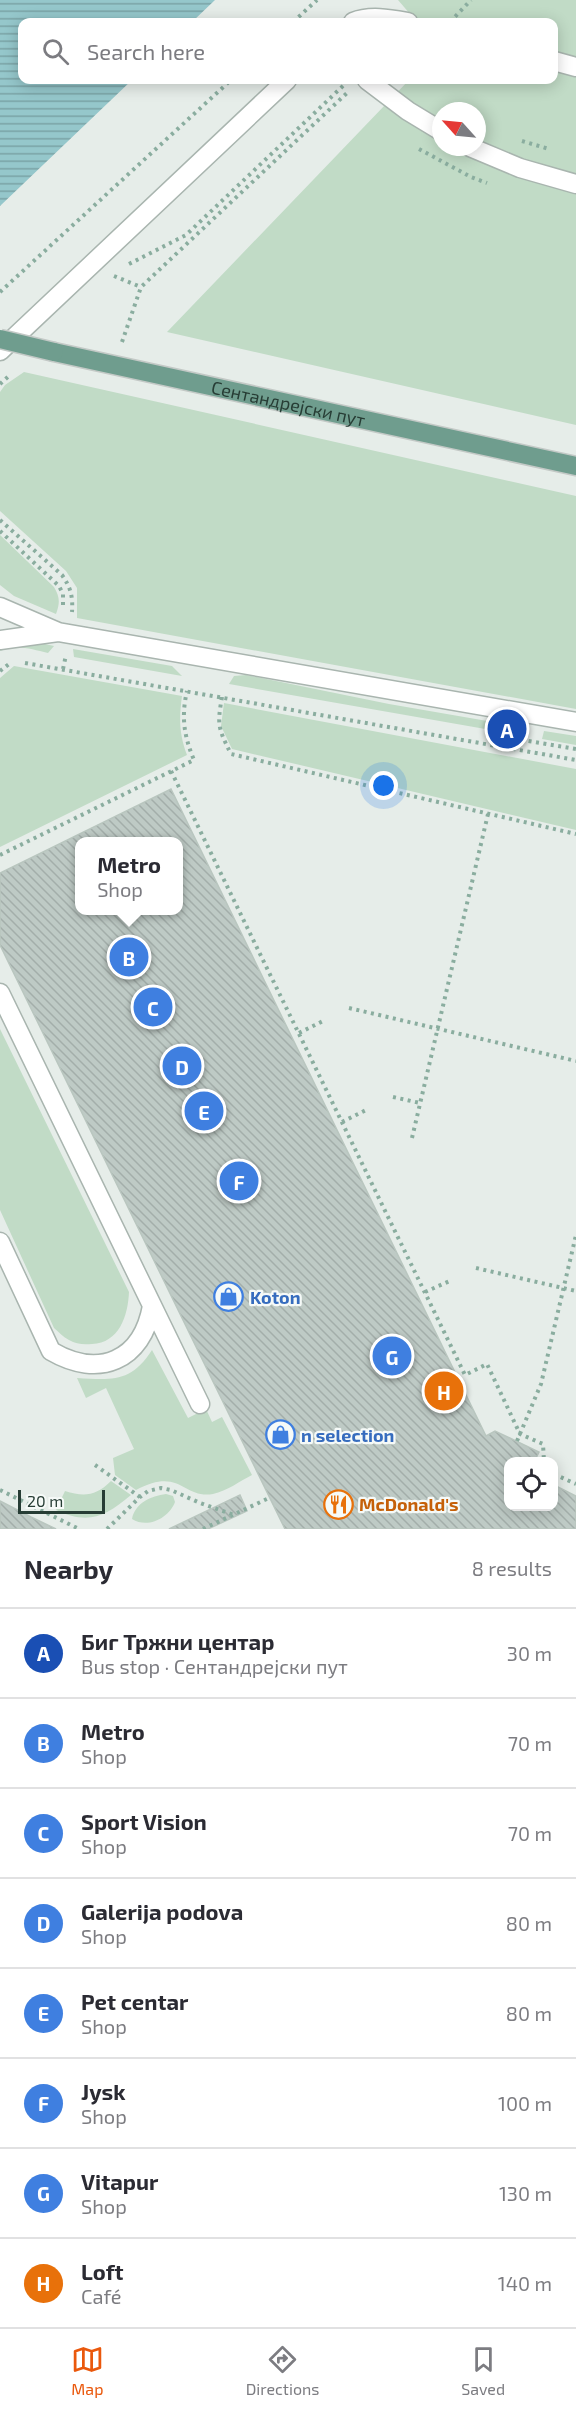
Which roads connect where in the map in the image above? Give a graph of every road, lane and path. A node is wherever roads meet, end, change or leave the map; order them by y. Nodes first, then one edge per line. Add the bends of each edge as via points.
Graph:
1 (318, 0) edge
2 (471, 0) edge
3 (298, 18) edge
4 (453, 18) edge
5 (558, 61) edge
6 (576, 67) edge
7 (227, 84) edge
8 (283, 84) edge
9 (346, 84) edge
10 (372, 84) edge
11 (350, 90) dead end
12 (432, 126) edge
13 (516, 139) dead end
14 (550, 149) dead end
15 (486, 154) edge
16 (576, 184) edge
17 (141, 286) junction
18 (0, 292) edge
19 (0, 339) edge
20 (121, 345) dead end
21 (0, 351) edge
22 (576, 466) edge
23 (0, 520) edge
24 (0, 531) edge
25 (0, 607) edge
26 (62, 632) junction
27 (0, 640) edge
28 (12, 662) dead end
29 (21, 662) dead end
30 (63, 669) junction
31 (0, 671) edge
32 (187, 691) junction
33 (222, 696) junction
34 (576, 722) edge
35 (576, 760) edge
36 (171, 771) junction
37 (488, 814) junction
38 (576, 834) edge
39 (0, 855) edge
40 (0, 993) edge
41 (350, 1008) dead end
42 (325, 1020) dead end
43 (438, 1028) junction
44 (299, 1033) junction
45 (576, 1061) edge
46 (393, 1097) dead end
47 (420, 1103) junction
48 (368, 1109) dead end
49 (342, 1122) junction
50 (412, 1138) dead end
51 (576, 1235) edge
52 (0, 1242) edge
53 (476, 1268) dead end
54 (452, 1280) dead end
55 (563, 1288) junction
56 (576, 1291) edge
57 (425, 1292) junction
58 (152, 1306) junction
59 (200, 1404) dead end
60 (520, 1434) junction
61 (517, 1441) dead end
62 (544, 1457) edge
63 (95, 1465) dead end
64 (558, 1476) edge
65 (576, 1484) edge
66 (0, 1490) edge
67 (140, 1497) junction
68 (269, 1498) dead end
69 (234, 1515) junction
70 (79, 1529) edge
71 (107, 1529) edge
72 (203, 1529) edge

1 - 3 path
2 - 4 path
5 - 6 street
7 - 18 path
8 - 21 street
9 - 17 path via 186,235 111,275
10 - 12 street
11 - 17 path
13 - 14 path
15 - 16 street
17 - 20 path
19 - 22 main road, Сентандрејски пут, bridge
23 - 26 path via 68,584 73,597
24 - 26 path via 59,586 63,594
25 - 26 street
26 - 27 street
26 - 30 path
26 - 34 street
28 - 31 path
29 - 30 path
30 - 32 path
32 - 33 path
32 - 36 path via 183,727 194,760
33 - 35 path
33 - 37 path via 218,721 231,754
36 - 39 path
36 - 44 path
37 - 38 path
37 - 43 path
40 - 58 street
41 - 43 path
42 - 44 path
43 - 45 path
43 - 47 path
44 - 49 path
46 - 47 path
47 - 50 path
48 - 49 path
49 - 57 path
51 - 55 path
52 - 58 street via 51,1351 67,1361 99,1365 127,1353 145,1332
53 - 55 path
54 - 57 path
55 - 56 path
55 - 60 path via 541,1384
57 - 60 path via 465,1375 486,1364
58 - 59 street
60 - 61 path
60 - 62 path via 543,1444
63 - 67 path
64 - 65 path
66 - 70 path
67 - 69 path via 161,1488
67 - 71 path
68 - 69 path
69 - 72 path

